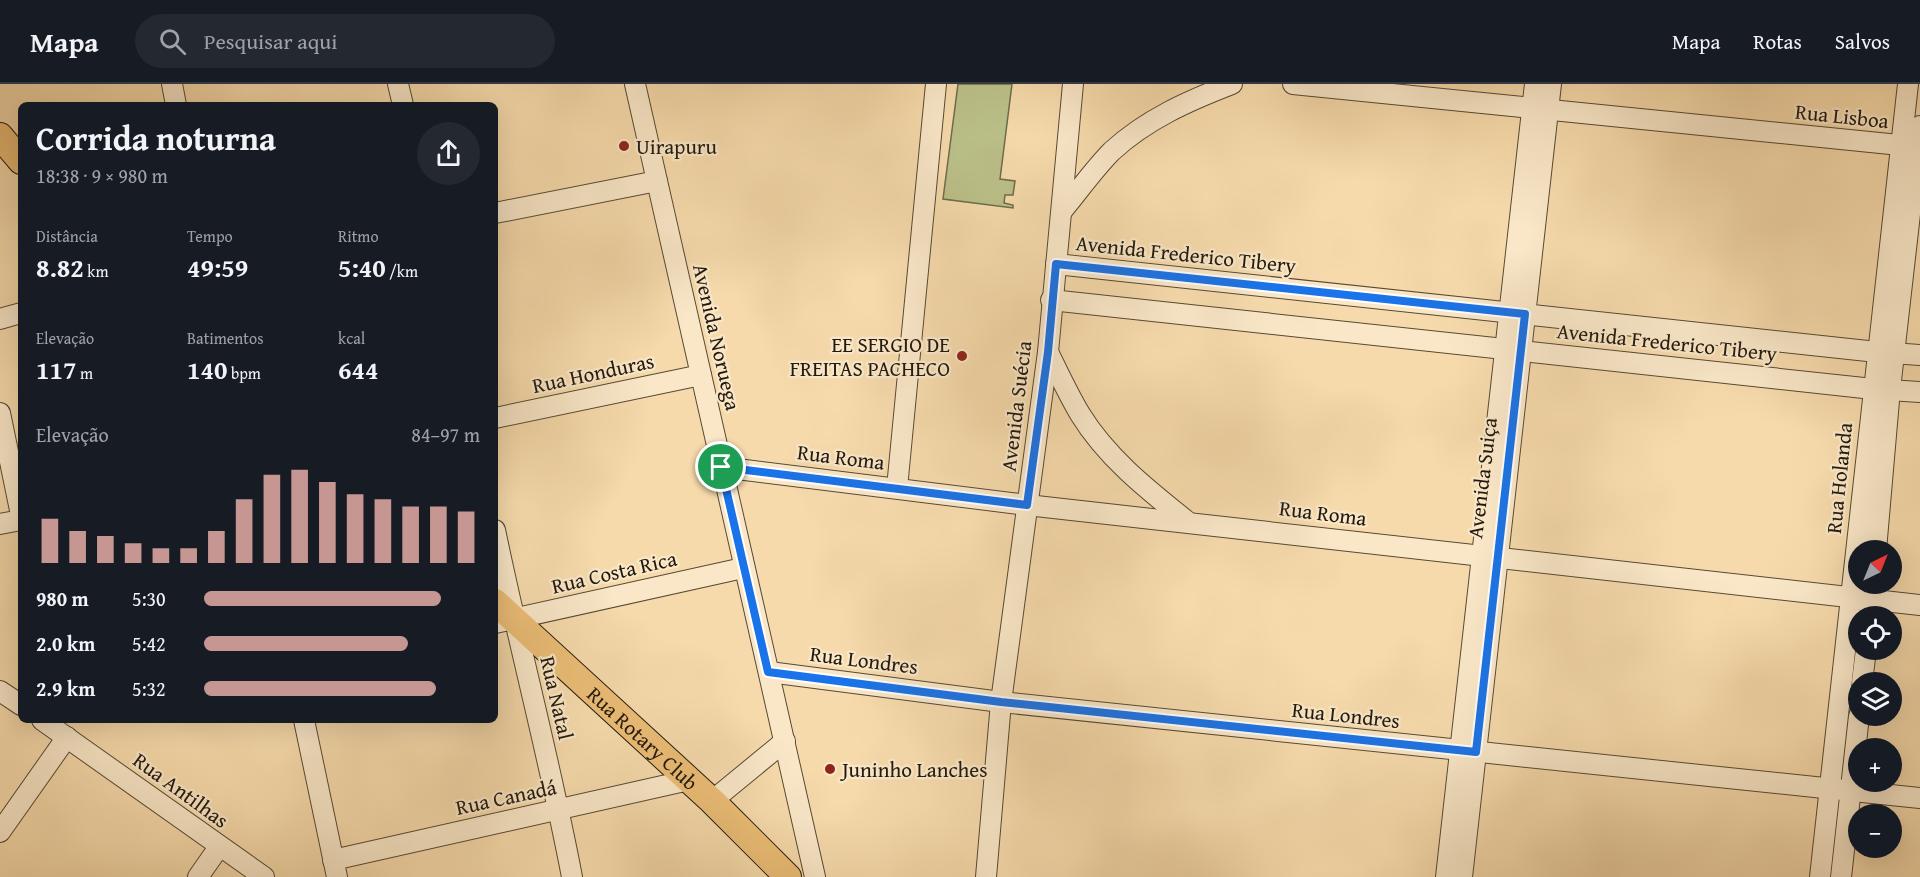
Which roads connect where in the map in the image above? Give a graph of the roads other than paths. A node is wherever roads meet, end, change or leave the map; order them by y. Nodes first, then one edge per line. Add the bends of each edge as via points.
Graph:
1 (171, 84) edge
2 (398, 84) edge
3 (635, 84) edge
4 (936, 84) edge
5 (1073, 84) edge
6 (1232, 84) edge
7 (1293, 84) edge
8 (1535, 84) edge
9 (1551, 84) edge
10 (1908, 84) edge
11 (175, 102) edge
12 (402, 102) edge
13 (1540, 109) junction
14 (1920, 126) edge
15 (0, 136) edge
16 (1913, 147) edge
17 (18, 157) edge
18 (657, 181) junction
19 (1062, 211) junction
20 (498, 212) edge
21 (1056, 264) junction
22 (1051, 300) junction
23 (1517, 313) junction
24 (18, 315) edge
25 (0, 319) edge
26 (1513, 350) junction
27 (1048, 352) junction
28 (1886, 352) junction
29 (1920, 355) edge
30 (701, 375) junction
31 (1882, 389) junction
32 (1920, 393) edge
33 (0, 413) edge
34 (498, 417) edge
35 (721, 467) junction
36 (897, 488) junction
37 (18, 500) edge
38 (1027, 505) junction
39 (18, 521) edge
40 (1188, 522) junction
41 (0, 524) edge
42 (1876, 540) edge
43 (1490, 557) junction
44 (498, 561) edge
45 (743, 568) junction
46 (1851, 597) junction
47 (1871, 600) edge
48 (1920, 605) edge
49 (504, 622) edge
50 (768, 672) junction
51 (0, 691) edge
52 (1001, 702) junction
53 (18, 703) edge
54 (51, 723) edge
55 (305, 723) edge
56 (65, 728) edge
57 (785, 741) junction
58 (1468, 752) junction
59 (689, 780) junction
60 (1829, 789) junction
61 (1848, 791) edge
62 (1851, 792) edge
63 (1861, 792) edge
64 (1920, 798) edge
65 (712, 801) junction
66 (559, 810) junction
67 (0, 832) edge
68 (219, 847) junction
69 (335, 868) edge
70 (198, 877) edge
71 (264, 877) edge
72 (572, 877) edge
73 (788, 877) edge
74 (814, 877) edge
75 (820, 877) edge
76 (986, 877) edge
77 (1446, 877) edge
78 (1462, 877) edge
79 (1820, 877) edge
80 (1841, 877) edge

1 - 11 street
2 - 12 street
3 - 18 street, Avenida Noruega
4 - 36 street
5 - 19 street, Avenida Suécia
6 - 19 street via 1185,102 1143,126 1111,152
7 - 13 street, Rua Lisboa
8 - 13 street, Avenida Suiça
9 - 13 street, Avenida Suiça
10 - 16 street, Rua Holanda
13 - 16 street, Rua Lisboa
13 - 23 street, Avenida Suiça
14 - 16 street, Rua Holanda
15 - 17 main road
16 - 28 street, Rua Holanda
18 - 20 street
18 - 30 street, Avenida Noruega
19 - 21 street, Avenida Suécia
21 - 22 street, Avenida Suécia
21 - 23 street, Avenida Frederico Tibery
22 - 26 street, Avenida Frederico Tibery
22 - 27 street, Avenida Suécia
23 - 26 street, Avenida Suiça
23 - 28 street, Avenida Frederico Tibery
24 - 25 street
26 - 31 street, Avenida Frederico Tibery
26 - 43 street, Avenida Suiça
27 - 38 street, Avenida Suécia
27 - 40 street via 1080,414 1111,455
28 - 29 street, Avenida Frederico Tibery
28 - 31 street, Rua Holanda
30 - 34 street, Rua Honduras
30 - 35 street, Avenida Noruega
31 - 32 street, Avenida Frederico Tibery
31 - 42 street, Rua Holanda
31 - 46 street, Rua Holanda
33 - 37 street
35 - 36 street, Rua Roma
35 - 45 street, Avenida Noruega
36 - 38 street, Rua Roma
38 - 40 street, Rua Roma
38 - 52 street, Avenida Suécia
39 - 41 street
40 - 43 street, Rua Roma
43 - 46 street, Rua Roma
43 - 58 street, Avenida Suiça
44 - 49 street, Rua Natal
45 - 49 street, Rua Costa Rica
45 - 50 street, Avenida Noruega
46 - 47 street, Rua Roma
46 - 60 street, Rua Holanda
47 - 48 street, Rua Roma
49 - 59 main road, Rua Rotary Club
49 - 66 street, Rua Natal
50 - 52 street, Rua Londres
50 - 57 street, Avenida Noruega
51 - 53 street
52 - 58 street, Rua Londres
52 - 76 street, Avenida Suécia
54 - 56 street, Rua Antilhas
55 - 69 street
56 - 67 street
56 - 68 street, Rua Antilhas
57 - 65 street
57 - 74 street, Avenida Noruega
58 - 60 street, Rua Londres
58 - 77 street, Avenida Suiça
58 - 78 street, Avenida Suiça
59 - 65 main road, Rua Rotary Club
59 - 66 street, Rua Canadá
60 - 61 street, Rua Londres
60 - 79 street, Rua Holanda
62 - 80 street
63 - 64 street, Rua Londres
65 - 73 main road, Rua Rotary Club
66 - 69 street, Rua Canadá
66 - 72 street, Rua Natal
68 - 70 street
68 - 71 street, Rua Antilhas
74 - 75 street

